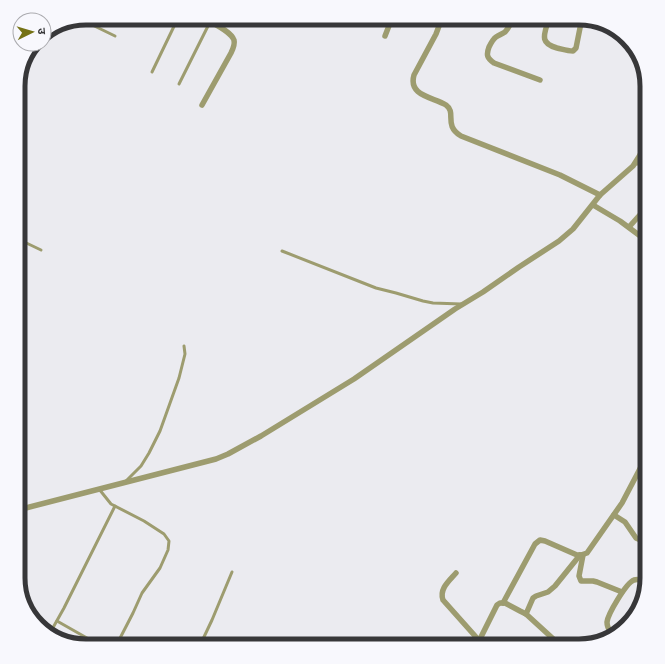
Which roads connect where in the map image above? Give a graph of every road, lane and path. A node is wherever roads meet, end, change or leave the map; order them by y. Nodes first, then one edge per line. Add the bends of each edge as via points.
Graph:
1 (92, 25) edge
2 (175, 25) edge
3 (208, 25) edge
4 (215, 25) edge
5 (389, 25) edge
6 (439, 25) edge
7 (510, 25) edge
8 (547, 25) edge
9 (581, 25) edge
10 (115, 36) dead end
11 (385, 36) dead end
12 (152, 72) dead end
13 (540, 80) dead end
14 (179, 84) dead end
15 (202, 105) dead end
16 (640, 155) edge
17 (634, 164) junction
18 (640, 164) edge
19 (600, 195) junction
20 (593, 205) junction
21 (640, 215) edge
22 (629, 227) junction
23 (640, 235) edge
24 (25, 242) edge
25 (41, 250) dead end
26 (282, 251) dead end
27 (463, 304) junction
28 (184, 346) dead end
29 (640, 469) edge
30 (124, 482) junction
31 (99, 489) junction
32 (115, 506) junction
33 (25, 508) edge
34 (614, 515) junction
35 (640, 540) edge
36 (581, 555) junction
37 (232, 572) dead end
38 (456, 573) dead end
39 (640, 580) edge
40 (622, 592) junction
41 (503, 603) junction
42 (526, 614) junction
43 (57, 621) junction
44 (53, 628) edge
45 (609, 631) edge
46 (89, 639) edge
47 (120, 639) edge
48 (203, 639) edge
49 (478, 639) edge
50 (479, 639) edge
51 (553, 639) edge

1 - 10 lane
2 - 12 lane
3 - 14 lane
4 - 15 street via 229,33 234,40 234,46
5 - 11 street
6 - 19 street via 412,80 416,90 450,110 451,126 461,136 553,172
7 - 13 street via 506,32 492,41 487,53 490,61
8 - 9 street via 544,38 547,44 569,51 576,48
16 - 17 street
17 - 18 lane
17 - 19 street
19 - 20 street
20 - 22 street
20 - 27 street via 574,229 560,241
21 - 22 street
22 - 23 street
24 - 25 lane
26 - 27 lane via 376,288 433,303
27 - 30 street via 354,379 228,454
28 - 30 lane via 179,378 160,432 141,466
29 - 34 street
30 - 31 street
31 - 32 lane
31 - 33 street
32 - 43 lane
32 - 47 lane via 144,521 164,534 169,541 160,568 142,593
34 - 35 street via 625,522
34 - 36 street via 587,553
36 - 40 street via 580,580 593,580
36 - 41 street via 540,540 535,544
36 - 42 street via 555,586 533,598
37 - 48 lane
38 - 49 street via 441,596
39 - 40 street via 631,582
40 - 45 street via 607,621
41 - 42 street
41 - 50 street via 494,609
42 - 51 street
43 - 44 lane
43 - 46 lane

